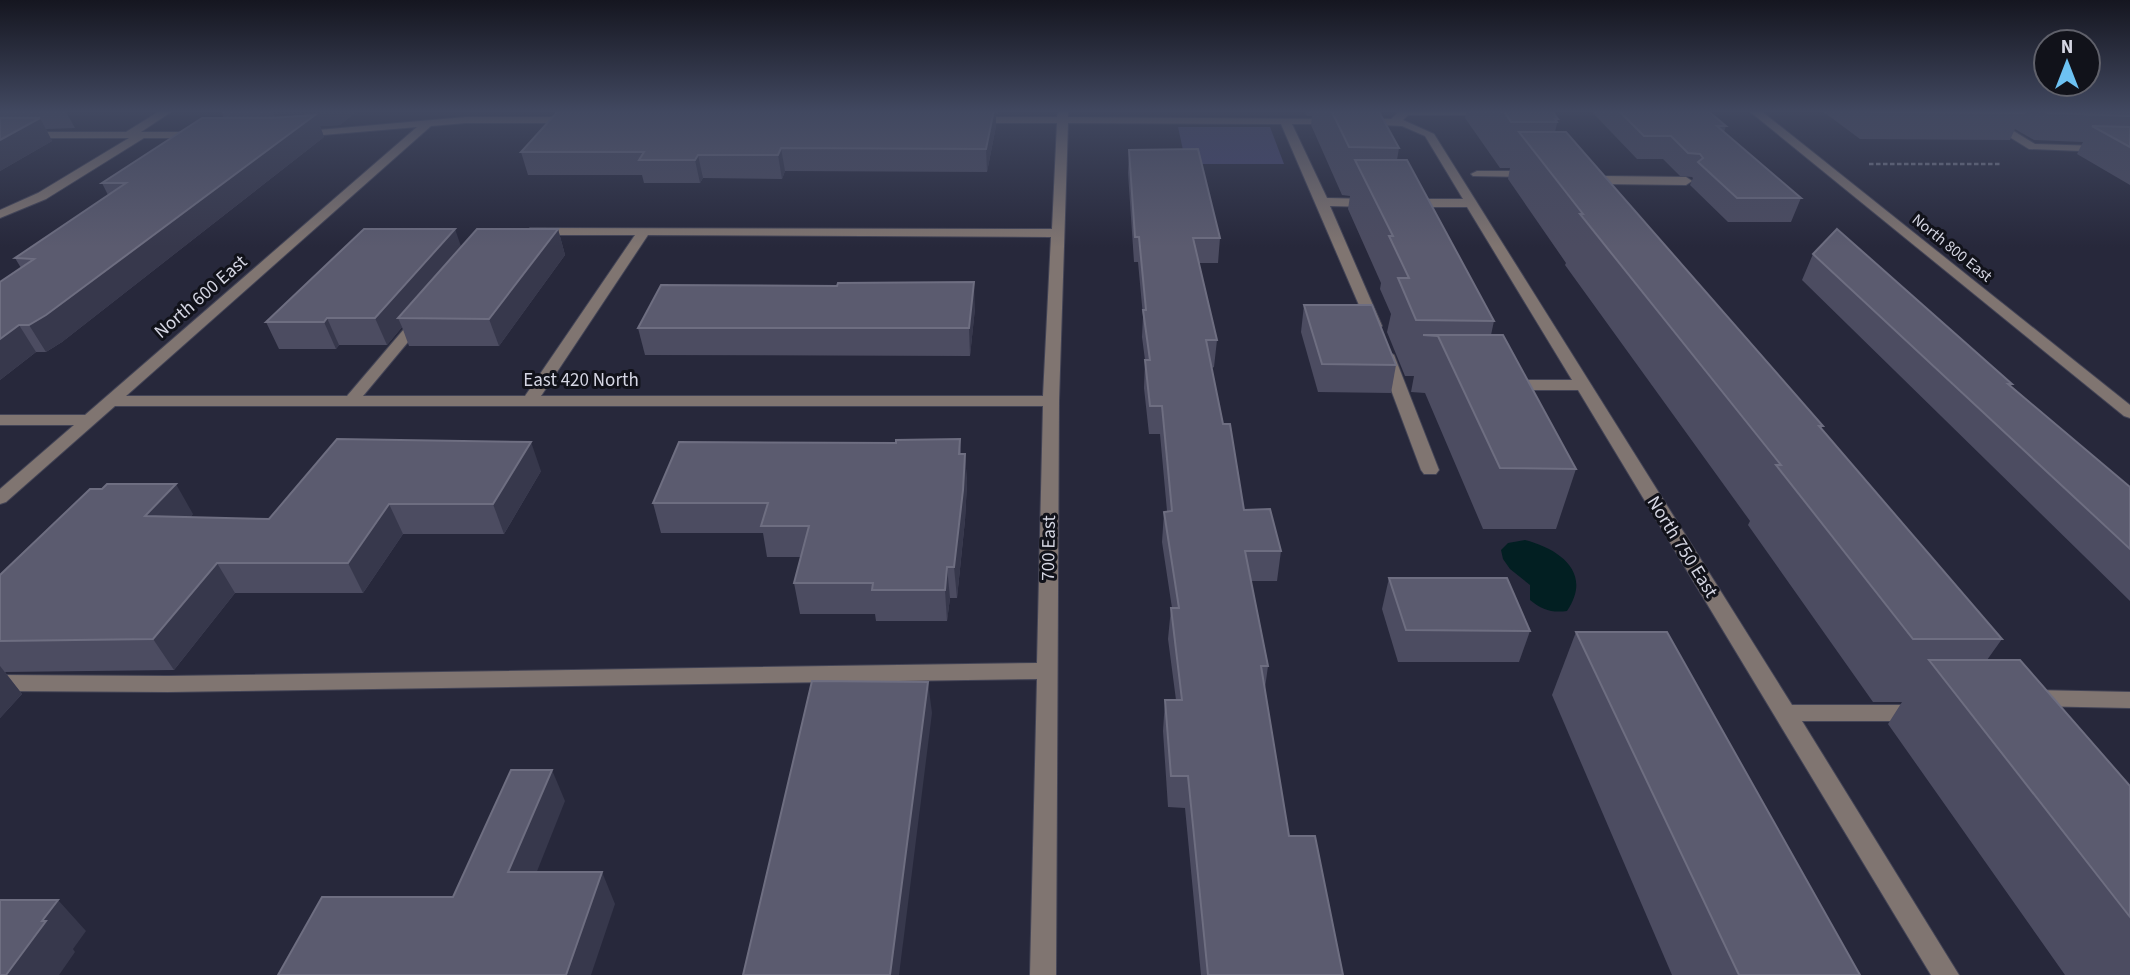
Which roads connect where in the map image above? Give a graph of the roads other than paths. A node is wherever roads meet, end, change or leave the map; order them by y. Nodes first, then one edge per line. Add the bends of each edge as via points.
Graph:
1 (104, 156) edge
2 (391, 156) edge
3 (1061, 156) edge
4 (1300, 156) edge
5 (1442, 156) edge
6 (1810, 156) edge
7 (1477, 174) dead end
8 (1541, 174) edge
9 (1686, 181) dead end
10 (1584, 195) edge
11 (1321, 202) junction
12 (1470, 203) junction
13 (0, 214) edge
14 (524, 232) edge
15 (1058, 233) junction
16 (640, 237) junction
17 (428, 309) edge
18 (1487, 385) edge
19 (1583, 385) junction
20 (111, 401) junction
21 (351, 401) junction
22 (530, 401) junction
23 (1051, 401) junction
24 (2130, 413) edge
25 (0, 420) edge
26 (89, 420) junction
27 (1430, 470) dead end
28 (0, 498) edge
29 (1048, 671) junction
30 (0, 683) edge
31 (2008, 698) edge
32 (2130, 700) edge
33 (1785, 713) junction
34 (1935, 713) edge
35 (1042, 975) edge
36 (1946, 975) edge

1 - 13 street via 42,196
2 - 20 street, North 600 East
3 - 15 street, 700 East
4 - 11 street
5 - 12 street, North 750 East
6 - 24 street, North 800 East
7 - 8 street
9 - 10 street via 1603,180 1566,174
11 - 12 street
11 - 27 street via 1404,384
12 - 19 street, North 750 East
14 - 16 street
15 - 16 street
15 - 23 street, 700 East
16 - 22 street
17 - 21 street
18 - 19 street
19 - 33 street, North 750 East
20 - 21 street, East 420 North
20 - 26 street, North 600 East
21 - 22 street, East 420 North
22 - 23 street, East 420 North
23 - 29 street, 700 East
25 - 26 street
26 - 28 street, North 600 East
29 - 30 street
29 - 35 street, 700 East
31 - 32 street
33 - 34 street
33 - 36 street, North 750 East

